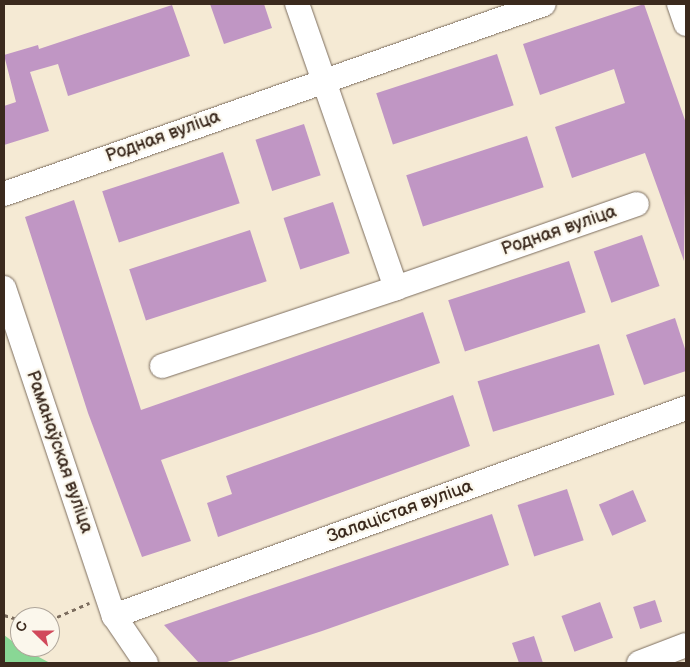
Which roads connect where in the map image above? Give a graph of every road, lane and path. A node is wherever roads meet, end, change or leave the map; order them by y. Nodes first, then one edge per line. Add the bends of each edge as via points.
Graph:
1 (297, 4) edge
2 (544, 4) edge
3 (679, 4) edge
4 (686, 24) edge
5 (322, 81) junction
6 (4, 194) edge
7 (638, 204) dead end
8 (4, 288) edge
9 (396, 288) junction
10 (162, 366) dead end
11 (686, 408) edge
12 (107, 592) junction
13 (60, 615) edge
14 (114, 616) junction
15 (686, 645) edge
16 (146, 663) edge
17 (639, 663) edge

1 - 5 street
2 - 5 street, Родная вуліца
3 - 4 street
5 - 6 street, Родная вуліца
5 - 9 street
7 - 9 street, Родная вуліца
8 - 12 street, Раманаўская вуліца
9 - 10 street, Родная вуліца
11 - 14 street, Залацістая вуліца
12 - 13 path
12 - 14 street, Раманаўская вуліца
14 - 16 street, Раманаўская вуліца
15 - 17 street

